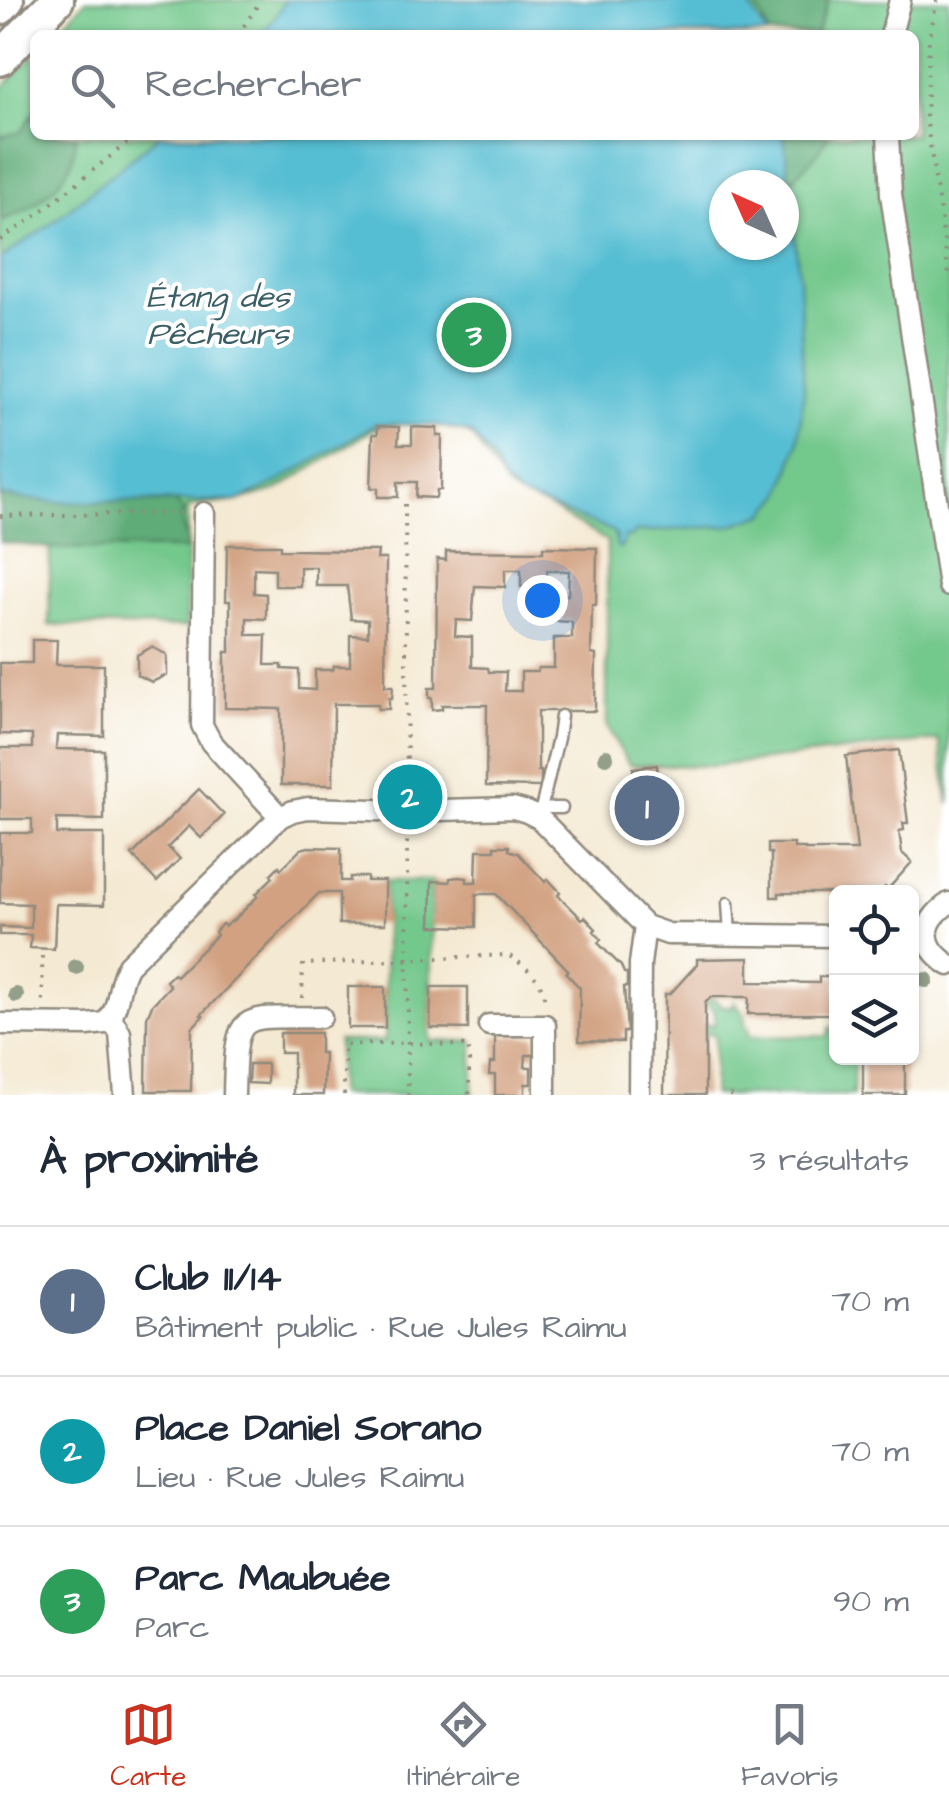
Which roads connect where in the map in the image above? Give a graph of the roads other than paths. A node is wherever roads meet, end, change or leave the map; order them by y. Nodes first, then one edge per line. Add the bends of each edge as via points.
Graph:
1 (8, 0) edge
2 (57, 0) edge
3 (900, 0) edge
4 (0, 8) edge
5 (893, 30) edge
6 (0, 58) edge
7 (888, 140) edge
8 (204, 513) road end
9 (949, 586) edge
10 (560, 716) dead end
11 (562, 808) dead end
12 (540, 814) junction
13 (280, 816) junction
14 (728, 902) dead end
15 (949, 903) edge
16 (644, 926) junction
17 (730, 934) junction
18 (829, 936) edge
19 (920, 936) edge
20 (949, 965) edge
21 (111, 1018) junction
22 (311, 1018) road end
23 (0, 1024) edge
24 (489, 1025) dead end
25 (126, 1095) edge
26 (234, 1095) edge
27 (545, 1095) edge
28 (638, 1095) edge

1 - 4 highway
2 - 6 highway
3 - 5 street
7 - 9 street
8 - 13 street via 202,725
10 - 12 lane
11 - 12 lane
12 - 13 street via 513,808 308,808
12 - 16 street
13 - 21 street via 128,965
14 - 17 lane
15 - 19 street
16 - 17 street via 668,934
16 - 28 street
17 - 18 street
19 - 20 street
21 - 23 street via 98,1025
21 - 25 street via 120,1033
22 - 26 street via 254,1018 244,1024 235,1043
24 - 27 street via 544,1024

